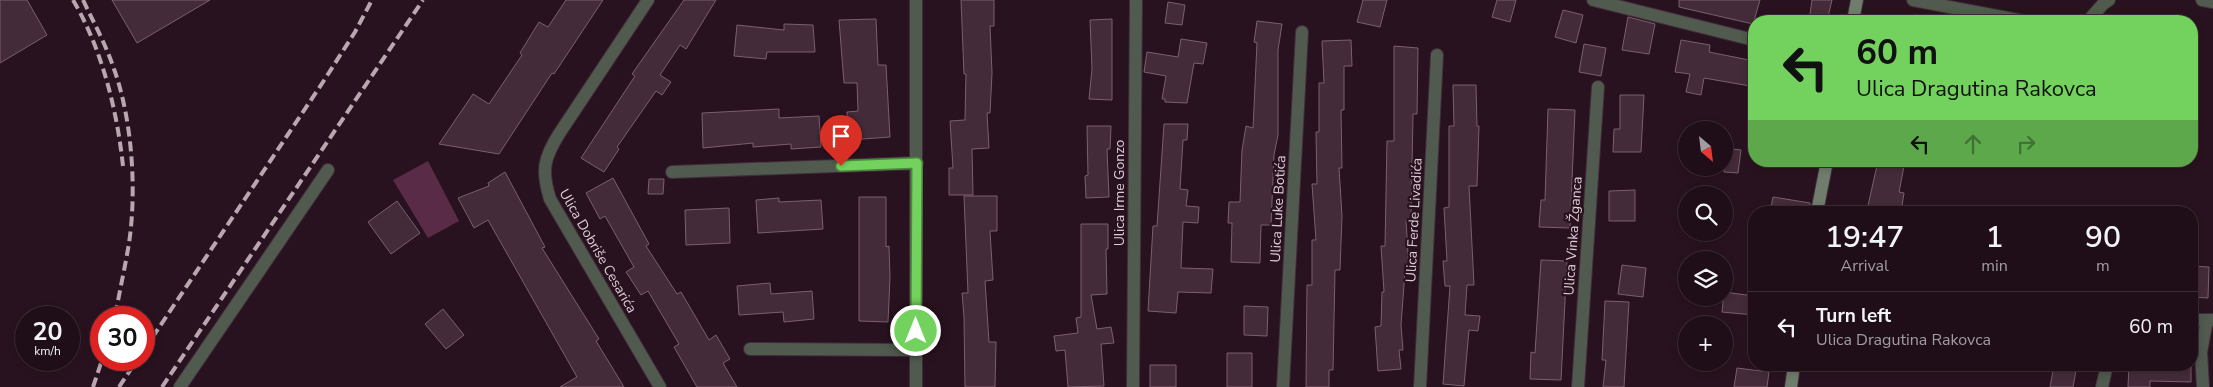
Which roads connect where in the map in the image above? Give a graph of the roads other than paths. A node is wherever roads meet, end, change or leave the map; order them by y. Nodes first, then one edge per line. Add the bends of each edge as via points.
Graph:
1 (648, 0) edge
2 (916, 0) edge
3 (1136, 0) edge
4 (1593, 0) edge
5 (1858, 0) edge
6 (1913, 0) edge
7 (2109, 0) edge
8 (2202, 0) edge
9 (2213, 2) edge
10 (1854, 15) edge
11 (1992, 15) edge
12 (2093, 15) edge
13 (1302, 32) dead end
14 (1748, 39) edge
15 (1437, 55) dead end
16 (1598, 87) dead end
17 (917, 163) junction
18 (1826, 167) edge
19 (328, 170) dead end
20 (672, 172) dead end
21 (1818, 206) edge
22 (2210, 320) edge
23 (750, 349) dead end
24 (916, 350) junction
25 (1793, 371) edge
26 (2106, 371) edge
27 (180, 387) edge
28 (660, 387) edge
29 (916, 387) edge
30 (1133, 387) edge
31 (1283, 387) edge
32 (1420, 387) edge
33 (1578, 387) edge
34 (1791, 387) edge
35 (2102, 387) edge
36 (2203, 387) edge

1 - 28 street, Ulica Dobriše Cesarića via 555,140 543,170 550,199
2 - 17 street
3 - 30 street, Ulica Irme Gonzo
4 - 14 street
5 - 10 main road
6 - 11 street
7 - 12 street
8 - 9 street
13 - 31 street, Ulica Luke Botića
15 - 32 street, Ulica Ferde Livadića
16 - 33 street, Ulica Vinka Žganca
17 - 20 street
17 - 24 street
18 - 21 main road
19 - 27 street
22 - 36 street via 2201,352
23 - 24 street
24 - 29 street
25 - 34 main road
26 - 35 street

